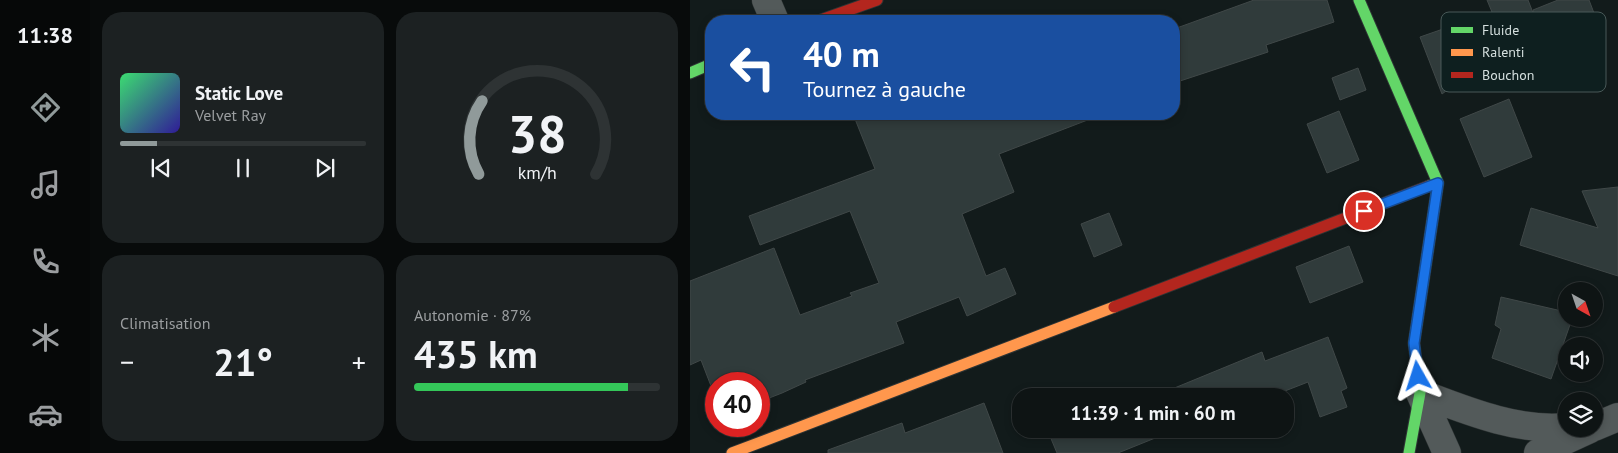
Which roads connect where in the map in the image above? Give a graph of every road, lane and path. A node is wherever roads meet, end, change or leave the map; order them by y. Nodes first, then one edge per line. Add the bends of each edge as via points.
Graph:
1 (766, 0) edge
2 (876, 0) edge
3 (1359, 0) edge
4 (772, 15) edge
5 (835, 15) edge
6 (705, 67) edge
7 (690, 73) edge
8 (1438, 183) junction
9 (1420, 393) junction
10 (1558, 428) edge
11 (1572, 437) edge
12 (732, 453) edge
13 (1409, 453) edge
14 (1447, 453) edge
15 (1538, 453) edge

1 - 4 street
2 - 5 street
3 - 8 street
6 - 7 street
8 - 9 street via 1414,343
8 - 12 street
9 - 10 street via 1509,422
9 - 13 street
9 - 14 street
11 - 15 street

